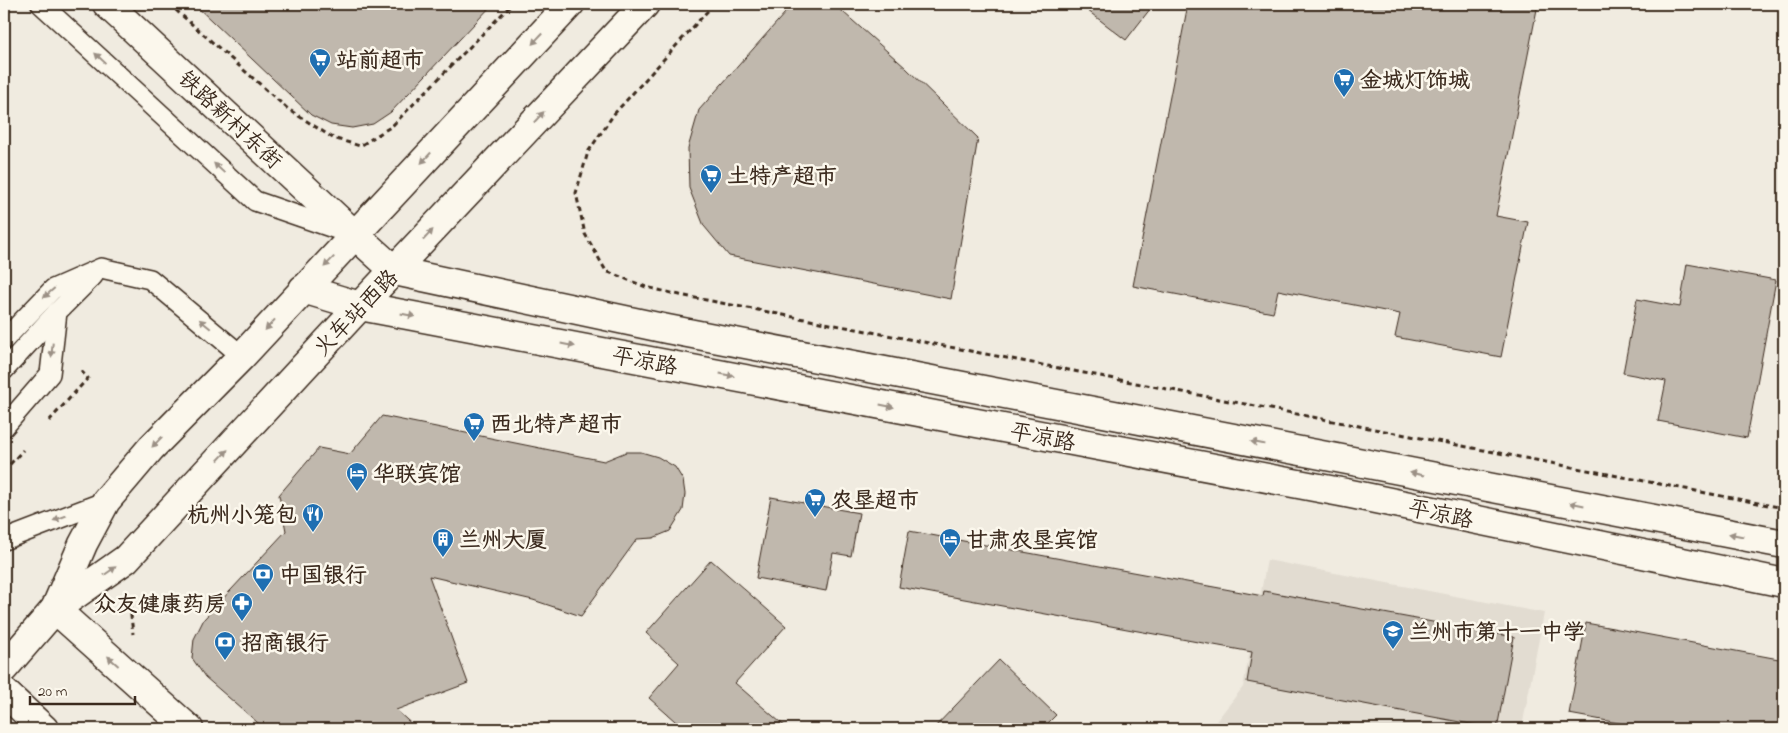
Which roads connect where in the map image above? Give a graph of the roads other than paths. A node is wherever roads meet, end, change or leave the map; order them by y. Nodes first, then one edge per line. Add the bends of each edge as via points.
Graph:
1 (41, 4) edge
2 (107, 4) edge
3 (570, 4) edge
4 (644, 4) edge
5 (355, 235) junction
6 (101, 268) junction
7 (395, 271) junction
8 (302, 289) junction
9 (360, 306) junction
10 (57, 312) junction
11 (4, 340) edge
12 (242, 356) junction
13 (4, 370) edge
14 (4, 427) edge
15 (106, 500) junction
16 (4, 540) edge
17 (1784, 544) edge
18 (1784, 583) edge
19 (55, 609) junction
20 (4, 668) edge
21 (4, 692) edge
22 (44, 729) edge
23 (188, 729) edge

5 -> 1 lane via 255,201
2 - 5 street, 铁路新村东街
3 -> 5 street, 火车站西路
7 -> 4 street, 火车站西路
5 - 7 street, 平凉路
5 -> 8 street, 火车站西路
6 - 10 lane
6 -> 11 lane via 53,289
12 -> 6 lane via 150,279
7 - 9 street, 火车站西路
17 -> 7 street, 平凉路 via 667,329
8 - 9 street, 平凉路
8 -> 12 street, 火车站西路
9 -> 18 street, 平凉路 via 1336,491
19 -> 9 street, 火车站西路 via 126,559
10 - 13 lane
10 -> 14 lane via 50,374
12 -> 15 street, 火车站西路 via 151,448
15 -> 16 lane
15 - 19 street, 火车站西路
19 - 20 street, 火车站西路
23 -> 19 street
21 - 22 street

